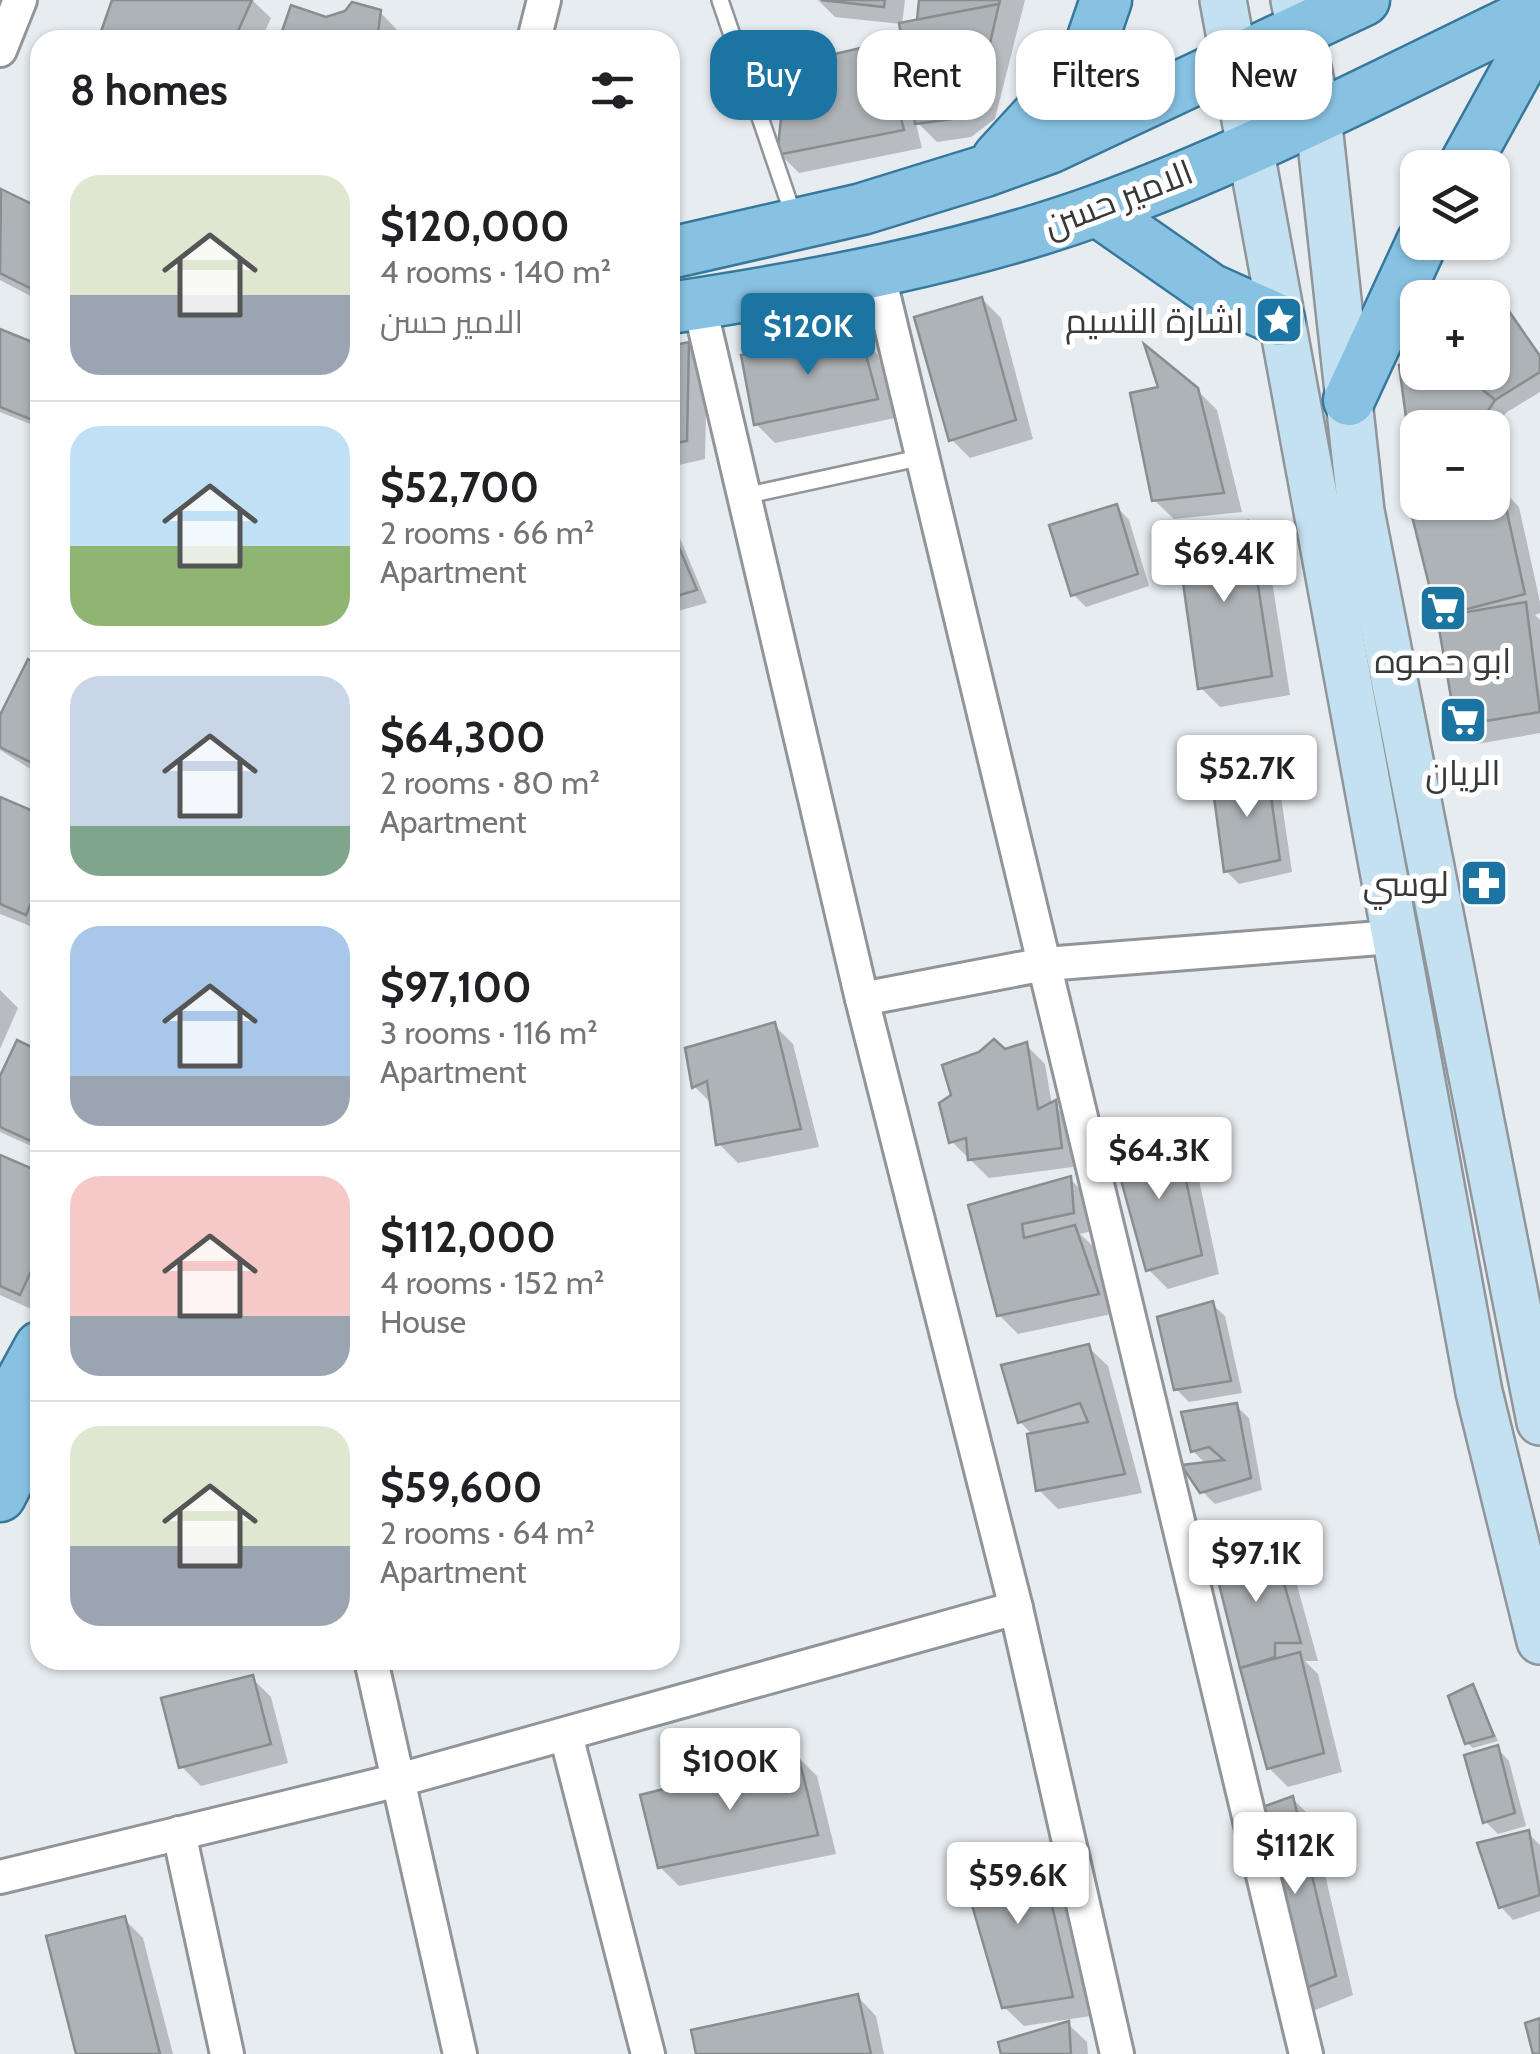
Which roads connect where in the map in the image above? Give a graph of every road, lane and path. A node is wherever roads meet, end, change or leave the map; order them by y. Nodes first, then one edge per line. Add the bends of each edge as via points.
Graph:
1 (20, 0) edge
2 (544, 0) edge
3 (720, 0) edge
4 (1106, 0) edge
5 (1223, 0) edge
6 (1364, 0) edge
7 (1540, 9) edge
8 (1298, 14) edge
9 (1540, 28) edge
10 (536, 30) edge
11 (1229, 30) edge
12 (1275, 30) edge
13 (0, 50) edge
14 (1195, 77) edge
15 (1332, 109) edge
16 (1247, 120) edge
17 (1309, 120) edge
18 (1318, 120) edge
19 (1252, 144) junction
20 (1473, 150) edge
21 (986, 171) junction
22 (1098, 211) junction
23 (796, 224) junction
24 (680, 251) edge
25 (1414, 260) edge
26 (877, 268) junction
27 (684, 305) edge
28 (1280, 320) junction
29 (1348, 400) junction
30 (922, 456) junction
31 (744, 496) junction
32 (1393, 937) junction
33 (1045, 964) junction
34 (862, 999) junction
35 (30, 1365) edge
36 (0, 1420) edge
37 (1540, 1422) edge
38 (30, 1438) edge
39 (0, 1496) edge
40 (1016, 1608) junction
41 (1540, 1641) edge
42 (373, 1670) edge
43 (566, 1735) junction
44 (399, 1780) junction
45 (179, 1833) junction
46 (0, 1877) edge
47 (228, 2054) edge
48 (460, 2054) edge
49 (648, 2054) edge
50 (1117, 2054) edge
51 (1306, 2054) edge

1 - 13 street
2 - 10 street
3 - 23 lane
4 - 21 main road via 1084,64
5 - 11 main road
6 - 8 main road, الامير حسن
7 - 15 main road, الامير حسن
8 - 12 main road, الامير حسن
9 - 20 main road
14 - 21 main road, الامير حسن
16 - 19 main road
17 - 19 main road, الامير حسن
18 - 29 main road
19 - 22 main road, الامير حسن
19 - 28 main road
21 - 23 main road, الامير حسن
22 - 26 main road, الامير حسن
22 - 28 main road via 1210,289
23 - 24 main road, الامير حسن
25 - 29 main road
26 - 27 main road, الامير حسن
26 - 30 street
27 - 31 street
28 - 32 main road
29 - 37 main road via 1392,680
30 - 31 lane
30 - 33 street
31 - 34 street
32 - 33 street
32 - 41 main road via 1487,1429
33 - 34 street
33 - 51 street
34 - 40 street
35 - 36 main road
38 - 39 main road
40 - 43 street
40 - 50 street
42 - 44 street
43 - 44 street
43 - 49 street
44 - 45 street
44 - 48 street
45 - 46 street
45 - 47 street

